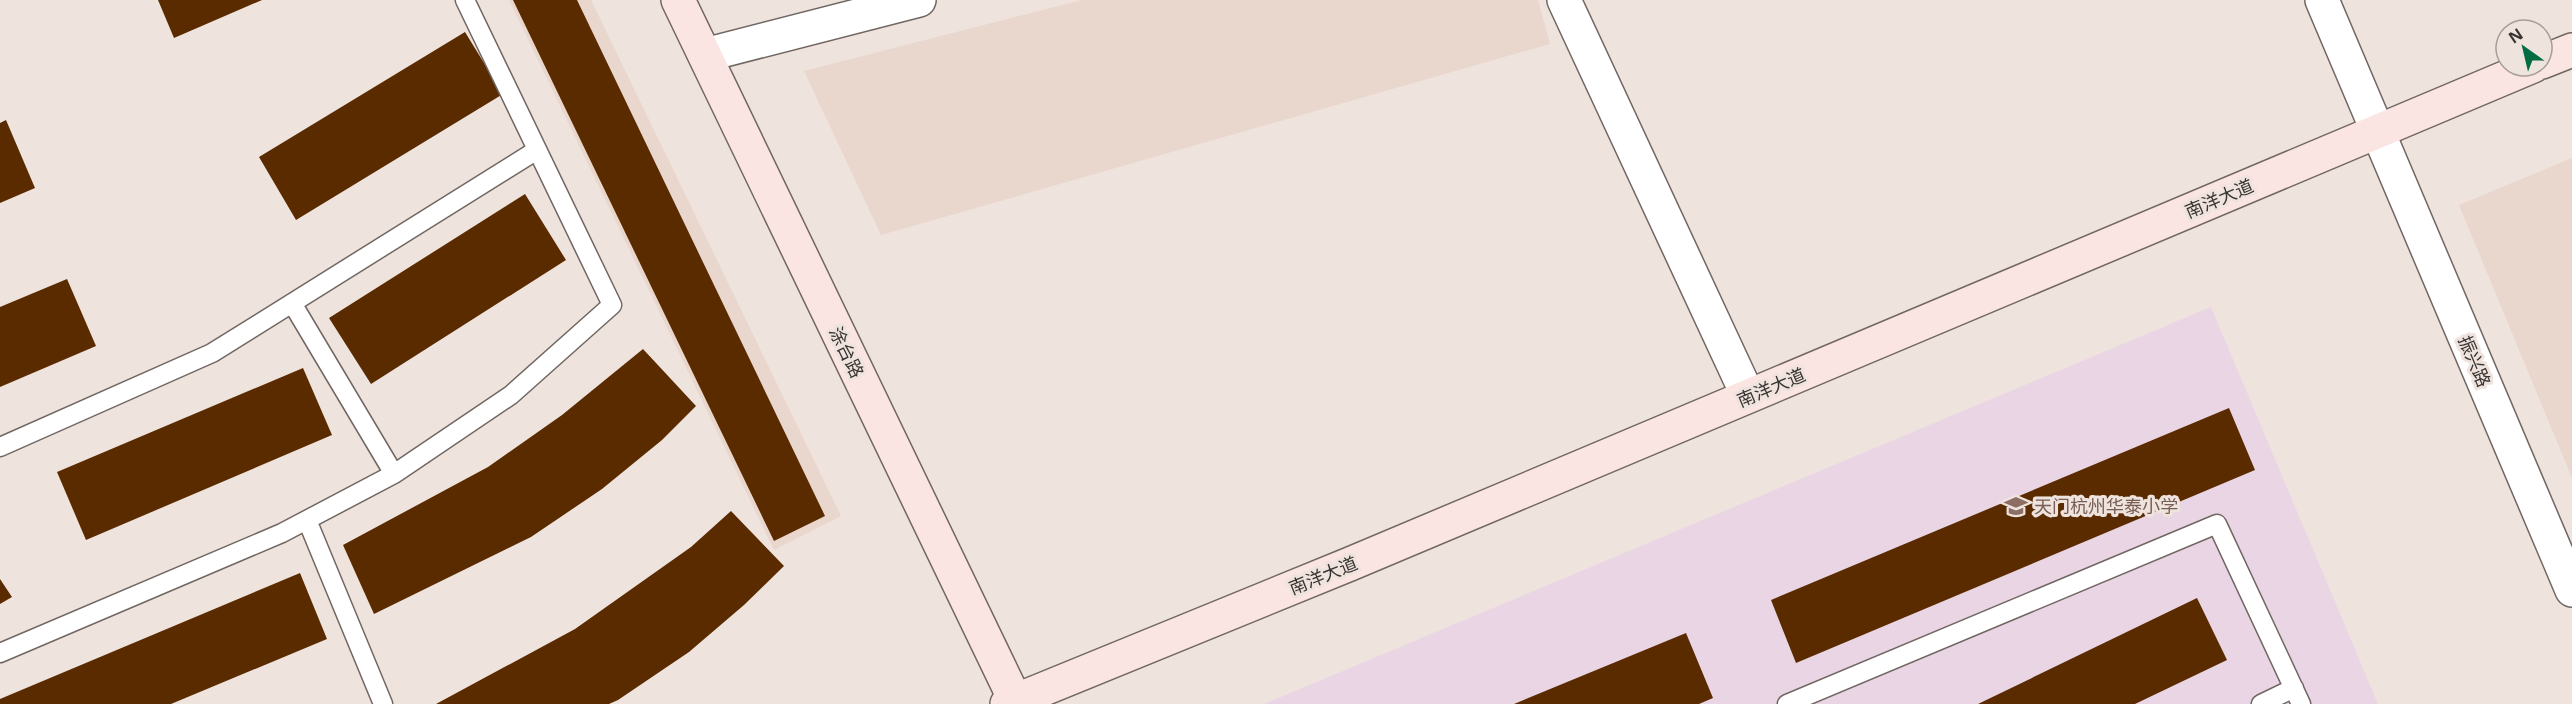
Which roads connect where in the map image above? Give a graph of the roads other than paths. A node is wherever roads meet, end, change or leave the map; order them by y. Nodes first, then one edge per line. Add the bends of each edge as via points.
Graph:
1 (465, 0) edge
2 (678, 0) edge
3 (919, 0) edge
4 (1564, 0) edge
5 (2322, 0) edge
6 (2572, 50) edge
7 (705, 55) junction
8 (2554, 57) edge
9 (2505, 78) edge
10 (2378, 132) junction
11 (537, 150) junction
12 (292, 303) junction
13 (1748, 396) junction
14 (0, 447) edge
15 (394, 474) junction
16 (307, 520) junction
17 (2572, 590) edge
18 (0, 653) edge
19 (2297, 696) edge
20 (1013, 703) edge
21 (383, 704) edge
22 (1787, 704) edge
23 (2261, 704) edge

1 - 11 lane
2 - 7 street, 涂台路
3 - 7 street
4 - 13 street
5 - 10 street, 振兴路
6 - 8 street
7 - 20 street, 涂台路
9 - 10 street, 南洋大道
10 - 13 street, 南洋大道
10 - 17 street, 振兴路
11 - 12 lane
11 - 15 lane via 612,305 511,395
12 - 14 lane via 212,353
12 - 15 lane
13 - 20 street, 南洋大道
15 - 16 lane
16 - 18 lane
16 - 21 lane
19 - 22 lane via 2217,524
19 - 23 lane

